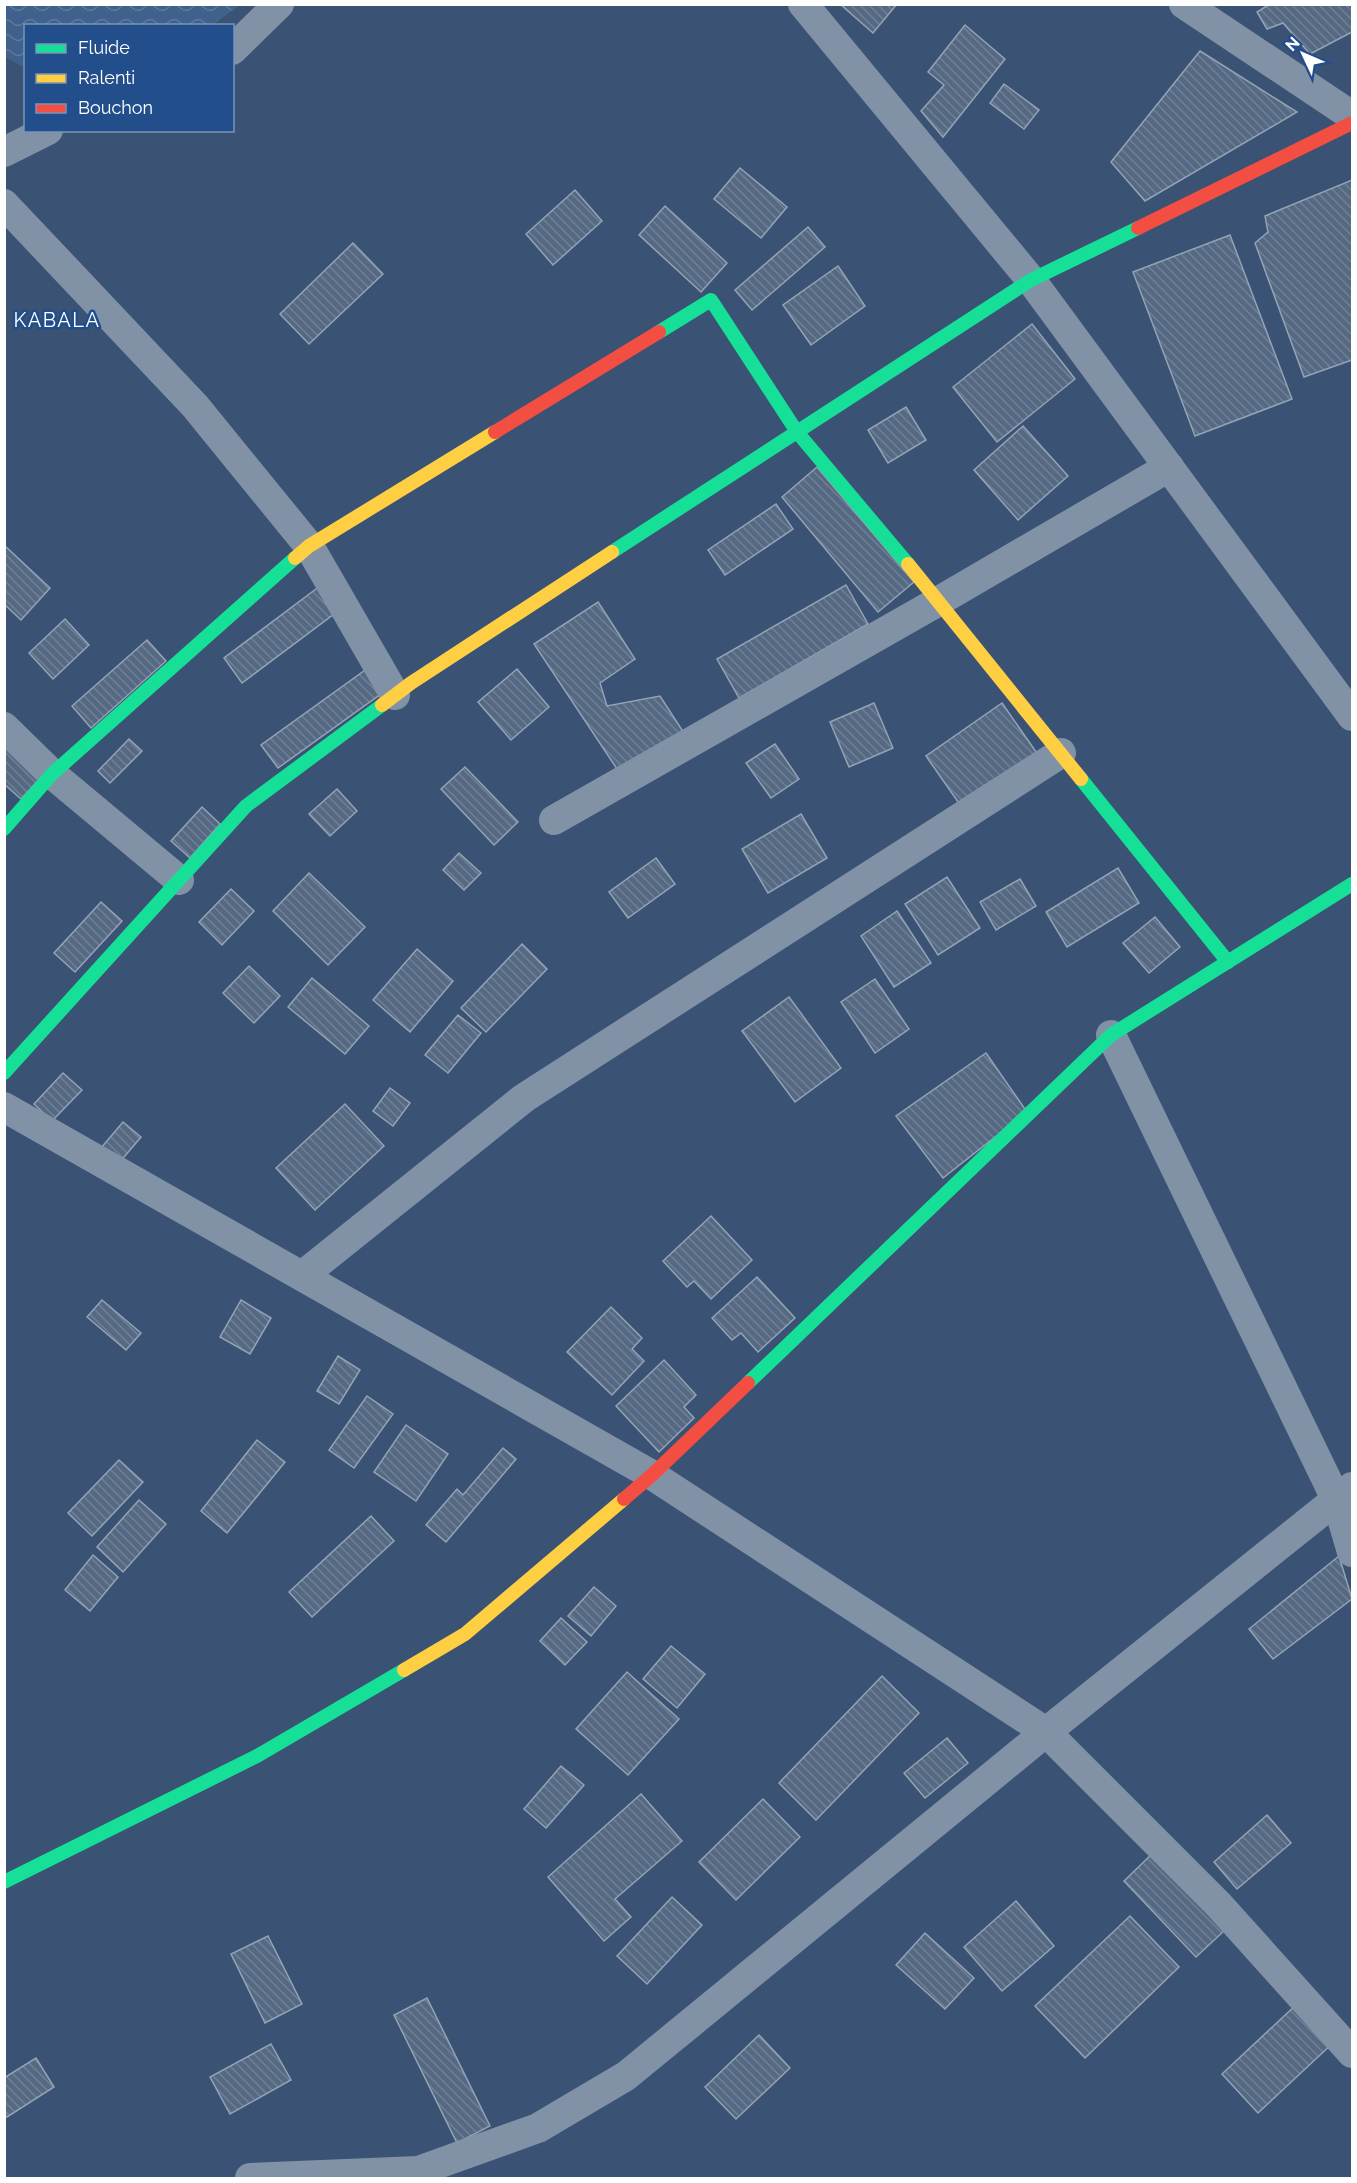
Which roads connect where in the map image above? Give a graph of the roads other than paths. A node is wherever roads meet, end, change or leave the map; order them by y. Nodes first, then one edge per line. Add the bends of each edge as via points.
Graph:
1 (279, 4) edge
2 (802, 4) edge
3 (1184, 4) edge
4 (234, 48) edge
5 (1353, 116) edge
6 (1353, 123) edge
7 (44, 132) edge
8 (4, 152) edge
9 (4, 204) edge
10 (1031, 280) junction
11 (797, 432) junction
12 (1169, 466) junction
13 (309, 546) junction
14 (939, 601) junction
15 (395, 695) junction
16 (1353, 716) edge
17 (4, 728) edge
18 (1061, 753) junction
19 (52, 774) junction
20 (554, 820) dead end
21 (4, 829) edge
22 (179, 880) junction
23 (1353, 884) edge
24 (1228, 962) junction
25 (1111, 1035) junction
26 (4, 1073) edge
27 (4, 1107) edge
28 (302, 1276) junction
29 (652, 1475) junction
30 (1345, 1494) edge
31 (1353, 1552) edge
32 (1046, 1732) junction
33 (4, 1882) edge
34 (1353, 2053) edge
35 (250, 2178) edge

1 - 4 street
2 - 10 street
3 - 5 street
6 - 10 street
7 - 8 street
9 - 13 street via 195,406
10 - 11 street
10 - 12 street
11 - 13 street via 711,300
11 - 14 street
11 - 15 street
12 - 14 street
12 - 16 street
13 - 15 street
13 - 19 street
14 - 18 street
14 - 20 street
15 - 22 street via 246,806
17 - 19 street
18 - 24 street
18 - 28 street via 524,1098
19 - 21 street
19 - 22 street
22 - 26 street
23 - 24 street
24 - 25 street
25 - 29 street
25 - 30 street
27 - 28 street
28 - 29 street
29 - 32 street
29 - 33 street via 465,1634 257,1756
30 - 31 street
30 - 32 street
32 - 34 street via 1218,1904
32 - 35 street via 626,2076 538,2128 418,2171

